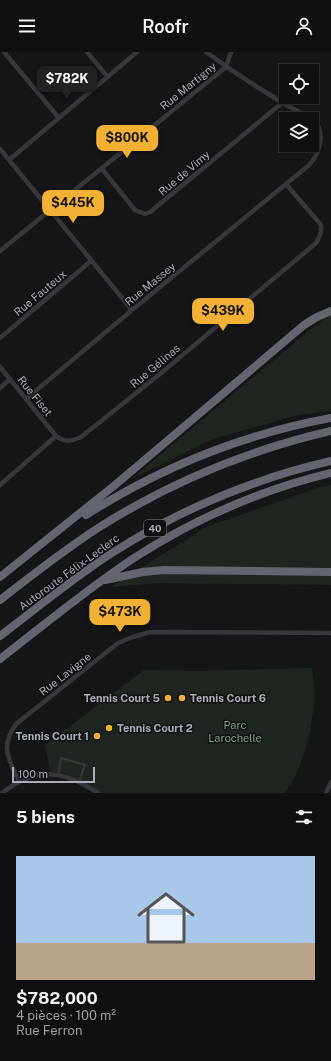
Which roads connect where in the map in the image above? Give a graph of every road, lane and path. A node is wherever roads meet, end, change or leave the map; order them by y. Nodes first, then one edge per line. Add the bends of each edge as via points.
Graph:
1 (4, 52) edge
2 (87, 52) edge
3 (136, 52) edge
4 (206, 52) edge
5 (231, 52) edge
6 (226, 67) junction
7 (107, 76) junction
8 (279, 101) edge
9 (281, 104) edge
10 (284, 104) edge
11 (299, 112) edge
12 (59, 118) junction
13 (319, 127) edge
14 (319, 144) edge
15 (0, 149) edge
16 (318, 152) edge
17 (9, 160) junction
18 (102, 169) junction
19 (286, 184) junction
20 (50, 209) junction
21 (0, 251) edge
22 (91, 261) junction
23 (132, 310) junction
24 (331, 311) edge
25 (0, 338) edge
26 (0, 367) edge
27 (10, 379) junction
28 (0, 388) edge
29 (26, 399) junction
30 (331, 418) edge
31 (331, 431) edge
32 (56, 436) junction
33 (331, 461) edge
34 (331, 473) edge
35 (0, 484) edge
36 (61, 530) junction
37 (331, 572) edge
38 (0, 577) edge
39 (102, 580) junction
40 (0, 600) edge
41 (331, 633) edge
42 (0, 636) edge
43 (0, 660) edge
44 (58, 775) junction
45 (19, 781) junction
46 (80, 782) junction
47 (331, 782) edge
48 (2, 793) edge
49 (98, 793) edge
50 (326, 793) edge

1 - 12 street
2 - 7 street
3 - 7 street
4 - 6 street
5 - 6 street, Rue Martigny
6 - 8 street
6 - 18 street, Rue Martigny
7 - 12 street
9 - 18 street, Rue de Vimy via 145,214 135,210
10 - 11 street
12 - 17 street
13 - 14 street, Rue Massey
15 - 17 street
16 - 19 street, Rue Massey via 308,166
17 - 20 street
18 - 20 street, Rue Martigny
19 - 23 street, Rue Massey
19 - 32 street, Rue Gélinas via 321,224 322,230 316,243 81,437 72,441
20 - 21 street, Rue Martigny
20 - 22 street
22 - 23 street
22 - 25 street, Rue Fauteux
23 - 29 street, Rue Massey
24 - 36 highway via 304,325
26 - 27 street, Rue Fiset
27 - 28 street
27 - 29 street, Rue Fiset
29 - 32 street, Rue Fiset
30 - 36 highway via 253,437 189,461 122,494
31 - 40 highway, Autoroute Félix-Leclerc via 236,460 152,497 81,539
32 - 35 street
33 - 42 highway, Autoroute Félix-Leclerc / 40 via 245,487 164,523 93,566
34 - 39 highway via 265,493 197,522 143,552
36 - 38 highway
37 - 39 highway via 164,570
39 - 43 highway
41 - 45 street, Rue Lavigne via 150,632 118,643 16,724 10,732 6,748
44 - 45 street via 37,775
44 - 46 street
44 - 46 lane via 61,758 85,764
45 - 48 street
46 - 49 street
47 - 50 street

